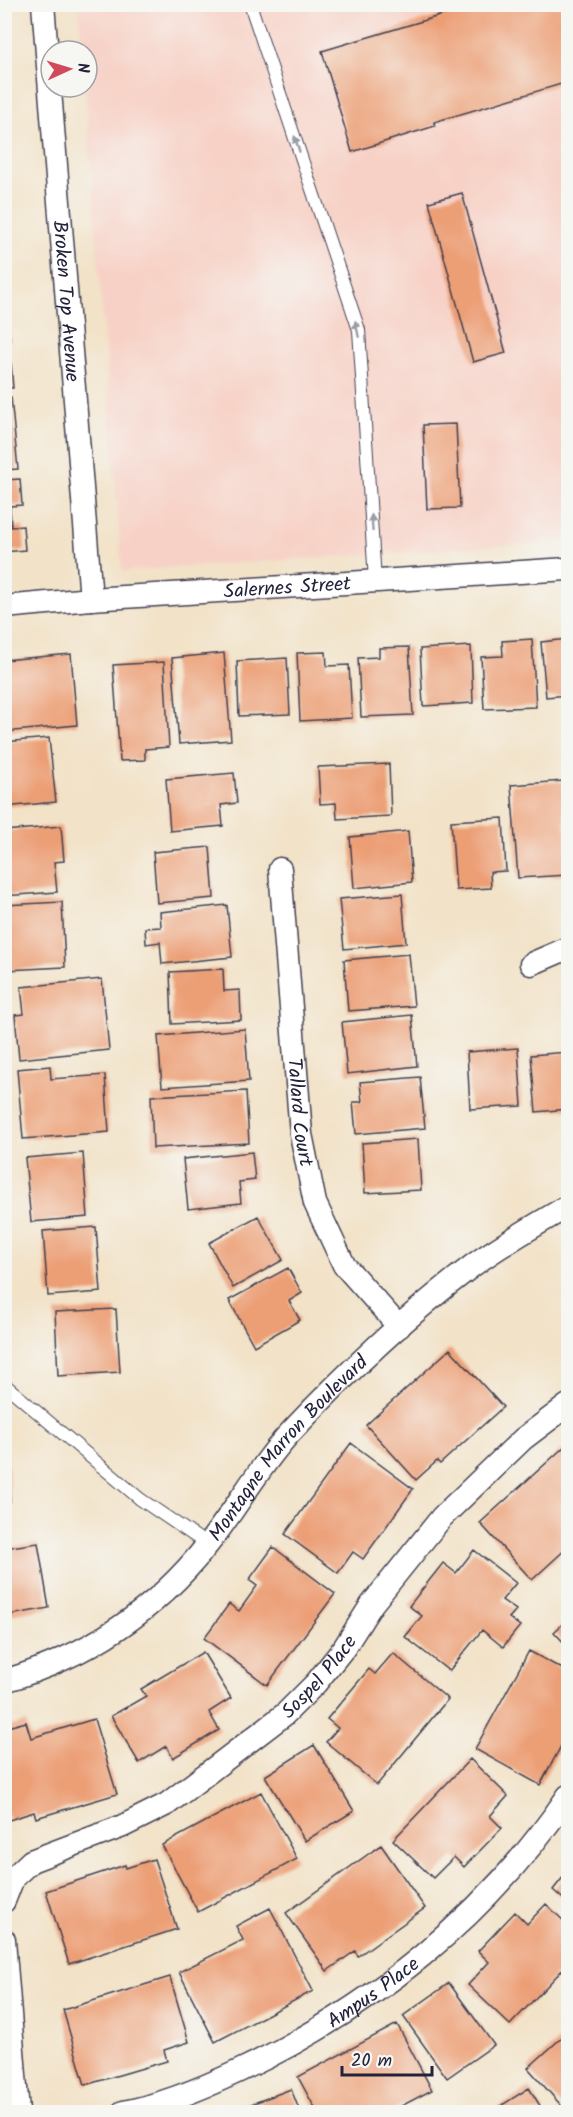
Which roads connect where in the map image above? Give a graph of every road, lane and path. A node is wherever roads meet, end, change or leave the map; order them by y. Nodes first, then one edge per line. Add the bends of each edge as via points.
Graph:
1 (43, 4) edge
2 (250, 4) edge
3 (568, 569) edge
4 (375, 581) junction
5 (91, 599) junction
6 (4, 607) edge
7 (279, 869) dead end
8 (568, 948) edge
9 (531, 964) dead end
10 (568, 1206) edge
11 (399, 1327) junction
12 (4, 1384) edge
13 (568, 1405) edge
14 (208, 1545) junction
15 (4, 1681) edge
16 (568, 1796) edge
17 (4, 1901) edge
18 (4, 1940) edge
19 (18, 2112) edge
20 (123, 2112) edge

1 - 5 street, Broken Top Avenue
4 -> 2 lane via 359,330
3 - 4 street, Salernes Street
4 - 5 street, Salernes Street
5 - 6 street, Salernes Street
7 - 11 street, Tallard Court via 302,1134 315,1203 344,1265
8 - 9 street
10 - 11 street, Montagne Marron Boulevard via 472,1266
11 - 14 street, Montagne Marron Boulevard via 369,1352 286,1437
12 - 14 lane via 140,1499
13 - 17 street, Sospel Place via 524,1438 442,1517 372,1604 344,1648 285,1714 167,1804 123,1826 31,1861 13,1878
14 - 15 street, Montagne Marron Boulevard via 151,1605 120,1628 82,1652
16 - 20 street, Ampus Place via 484,1901 427,1954 371,1995 264,2060 204,2088
18 - 19 street

